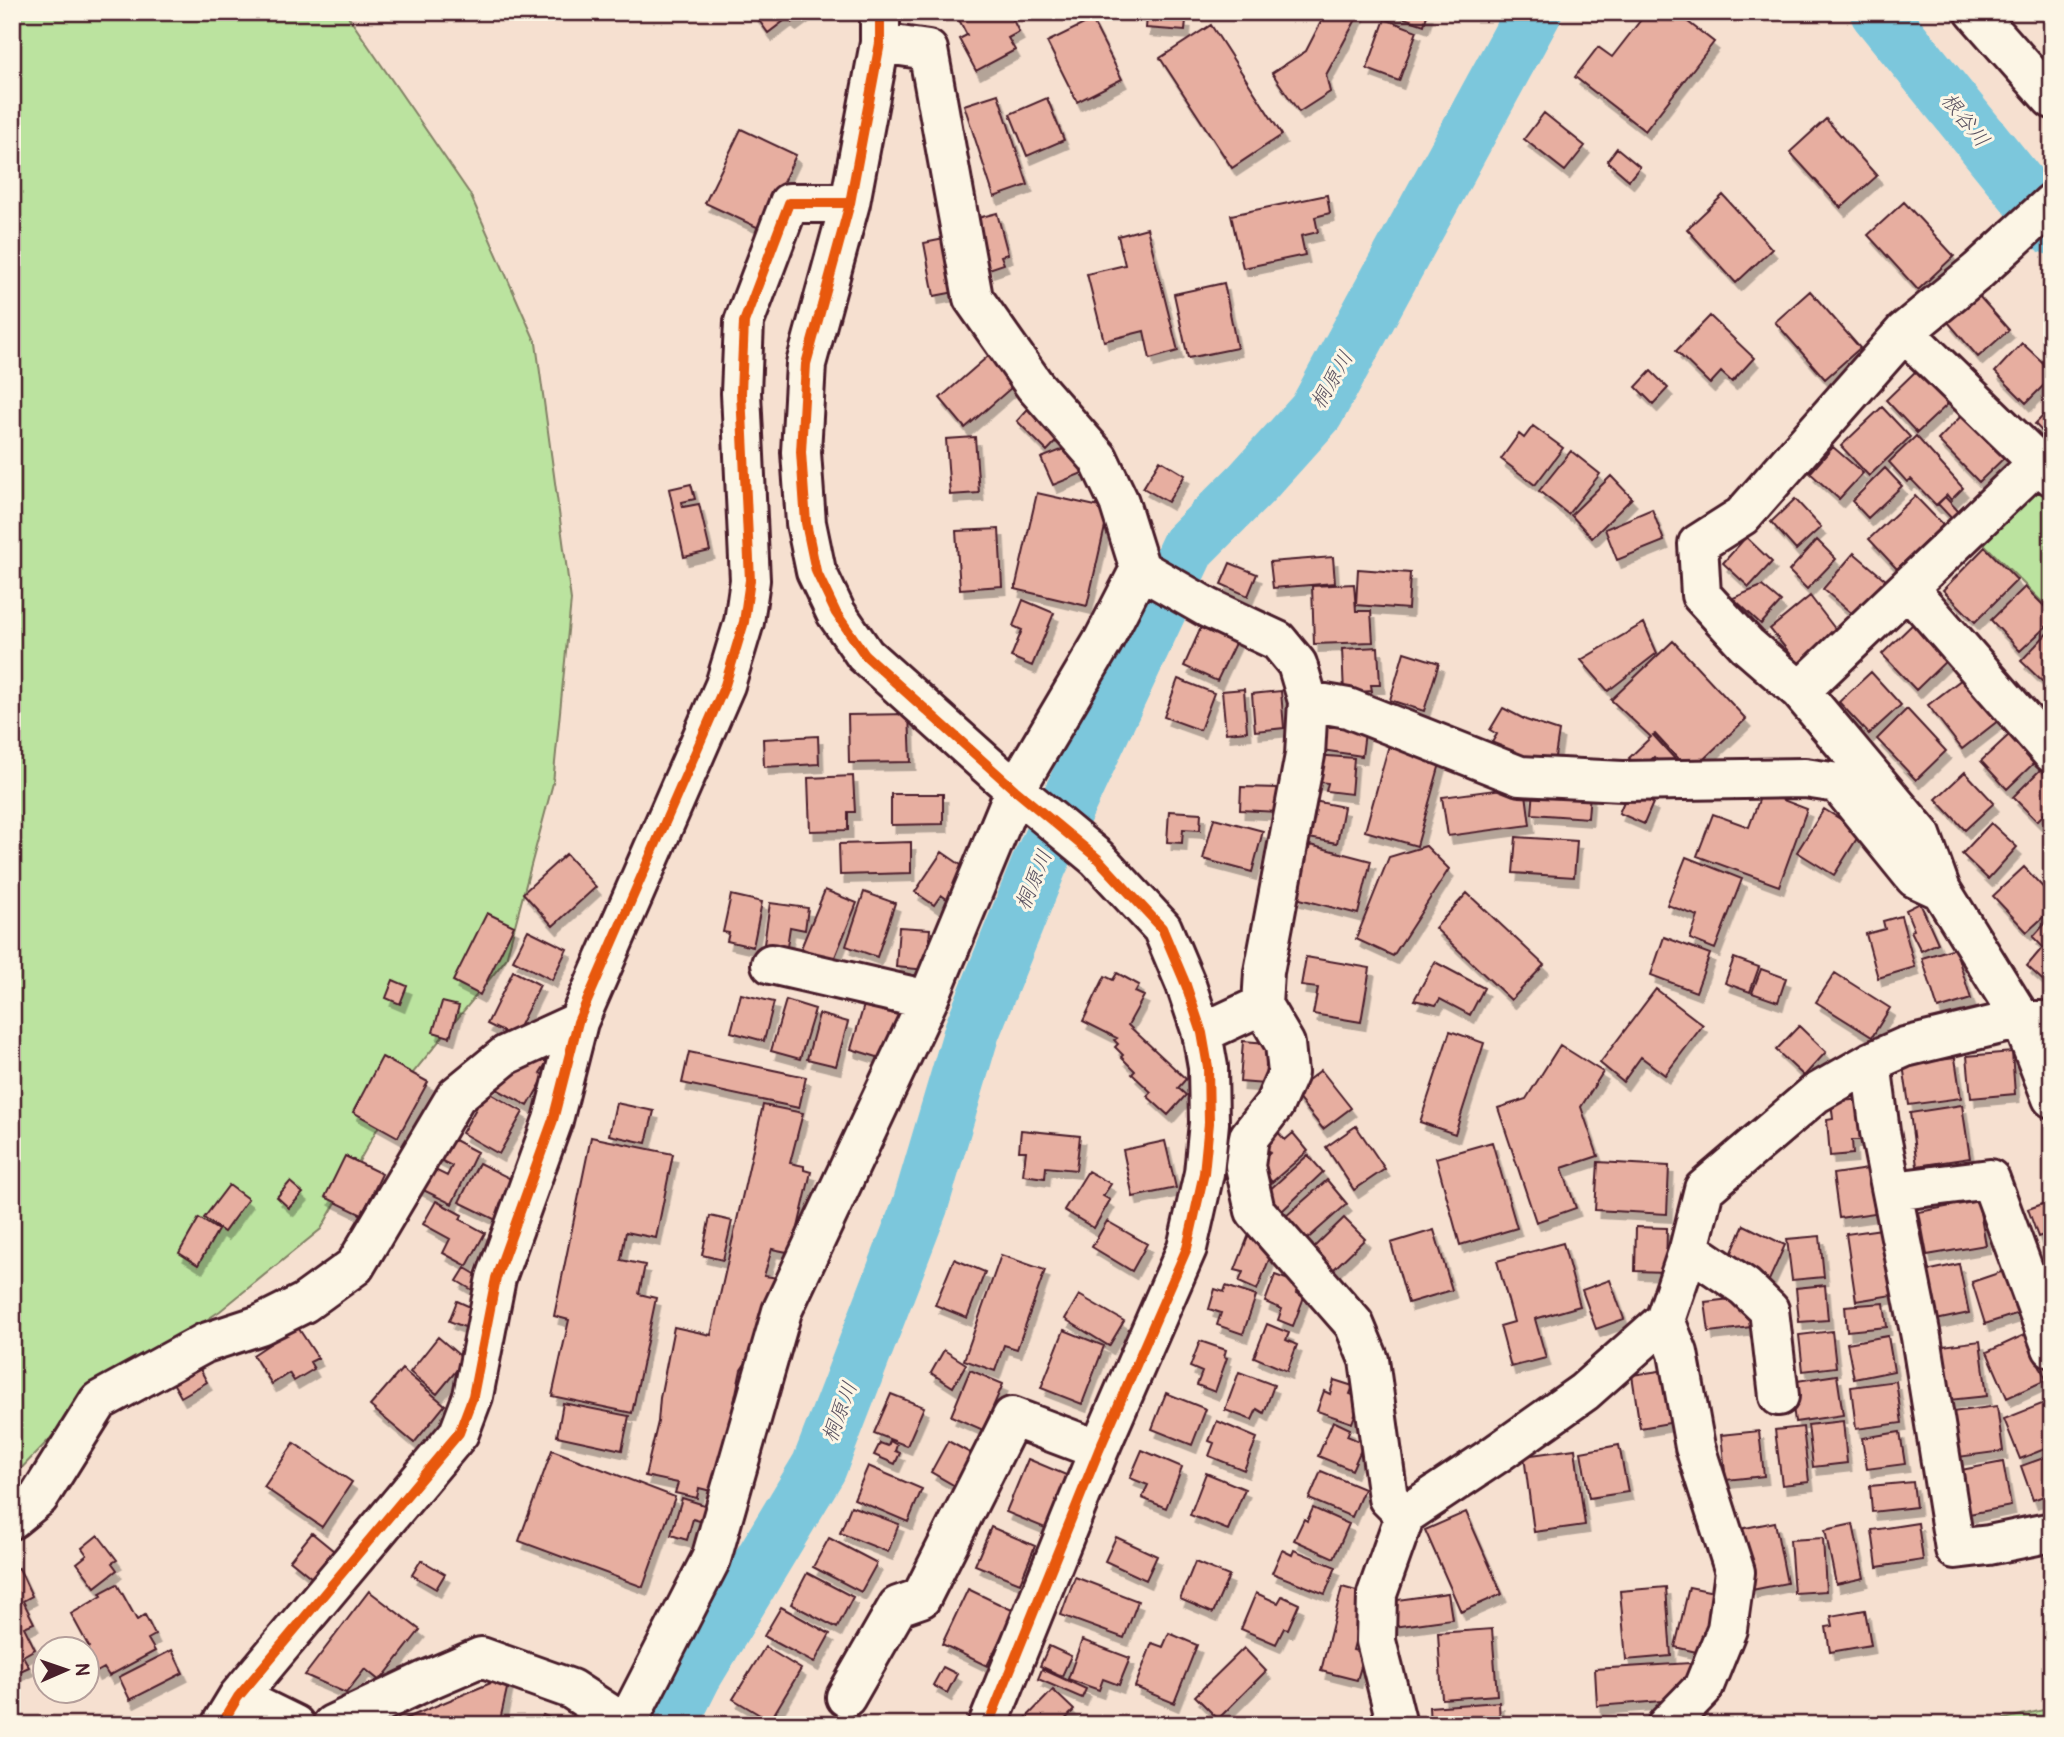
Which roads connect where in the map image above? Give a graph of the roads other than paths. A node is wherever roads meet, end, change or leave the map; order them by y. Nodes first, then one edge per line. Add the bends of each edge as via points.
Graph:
1 (1975, 12) edge
2 (880, 27) edge
3 (2052, 99) edge
4 (2052, 202) edge
5 (850, 203) junction
6 (1905, 332) junction
7 (2045, 469) edge
8 (1144, 571) junction
9 (1908, 588) junction
10 (1800, 691) junction
11 (1308, 701) junction
12 (2052, 753) edge
13 (1021, 795) junction
14 (1941, 890) junction
15 (771, 964) dead end
16 (928, 1000) junction
17 (1262, 1005) junction
18 (2036, 1021) edge
19 (578, 1022) junction
20 (1202, 1033) junction
21 (1871, 1062) junction
22 (2052, 1098) edge
23 (1893, 1191) junction
24 (1689, 1249) junction
25 (1665, 1321) junction
26 (2052, 1348) edge
27 (1779, 1395) dead end
28 (1099, 1450) junction
29 (26, 1508) edge
30 (1405, 1515) junction
31 (2052, 1532) edge
32 (12, 1533) edge
33 (846, 1697) dead end
34 (229, 1711) edge
35 (620, 1723) edge
36 (295, 1725) edge
37 (332, 1725) edge
38 (988, 1725) edge
39 (1397, 1725) edge
40 (1667, 1725) edge

1 - 3 street
2 - 5 street
2 - 8 street via 928,50 973,298 1035,386 1098,458
4 - 6 street
5 - 13 street via 806,364 801,452 806,523 816,571 836,613 865,655
5 - 19 street via 789,203 744,322 741,393 750,580 744,622 725,685
6 - 7 street
6 - 10 street via 1742,516 1698,544 1701,594 1747,645
7 - 9 street
8 - 11 street via 1208,608 1278,640 1297,664
8 - 13 street
9 - 10 street
9 - 12 street
10 - 14 street via 1921,835
11 - 14 street via 1348,708 1520,776 1623,781 1805,778 1838,783 1915,878
11 - 17 street via 1305,755
13 - 16 street
13 - 20 street via 1097,858 1162,928
14 - 18 street
15 - 16 street
16 - 35 street via 782,1311 711,1559 634,1709
17 - 20 street
17 - 30 street via 1285,1044 1289,1073 1274,1105 1249,1137 1245,1166 1255,1211 1354,1324 1369,1360 1388,1498
18 - 21 street via 1905,1046
18 - 22 street
19 - 29 street via 506,1055 456,1096 355,1266 304,1303 260,1325 205,1343 99,1401
19 - 34 street via 553,1120 496,1278 473,1396 459,1433
20 - 28 street via 1209,1123 1204,1172 1186,1248
21 - 23 street
21 - 24 street via 1815,1094 1704,1189
23 - 26 street via 1990,1179
23 - 31 street via 1955,1549
24 - 25 street
24 - 27 street via 1745,1287 1769,1310
25 - 30 street via 1584,1392
25 - 40 street via 1678,1353 1695,1447 1735,1572 1727,1629 1703,1688
28 - 33 street via 1012,1417 921,1598 898,1606
28 - 38 street
29 - 32 street
30 - 39 street via 1377,1594 1377,1641
34 - 36 street
35 - 37 street via 570,1689 481,1657

